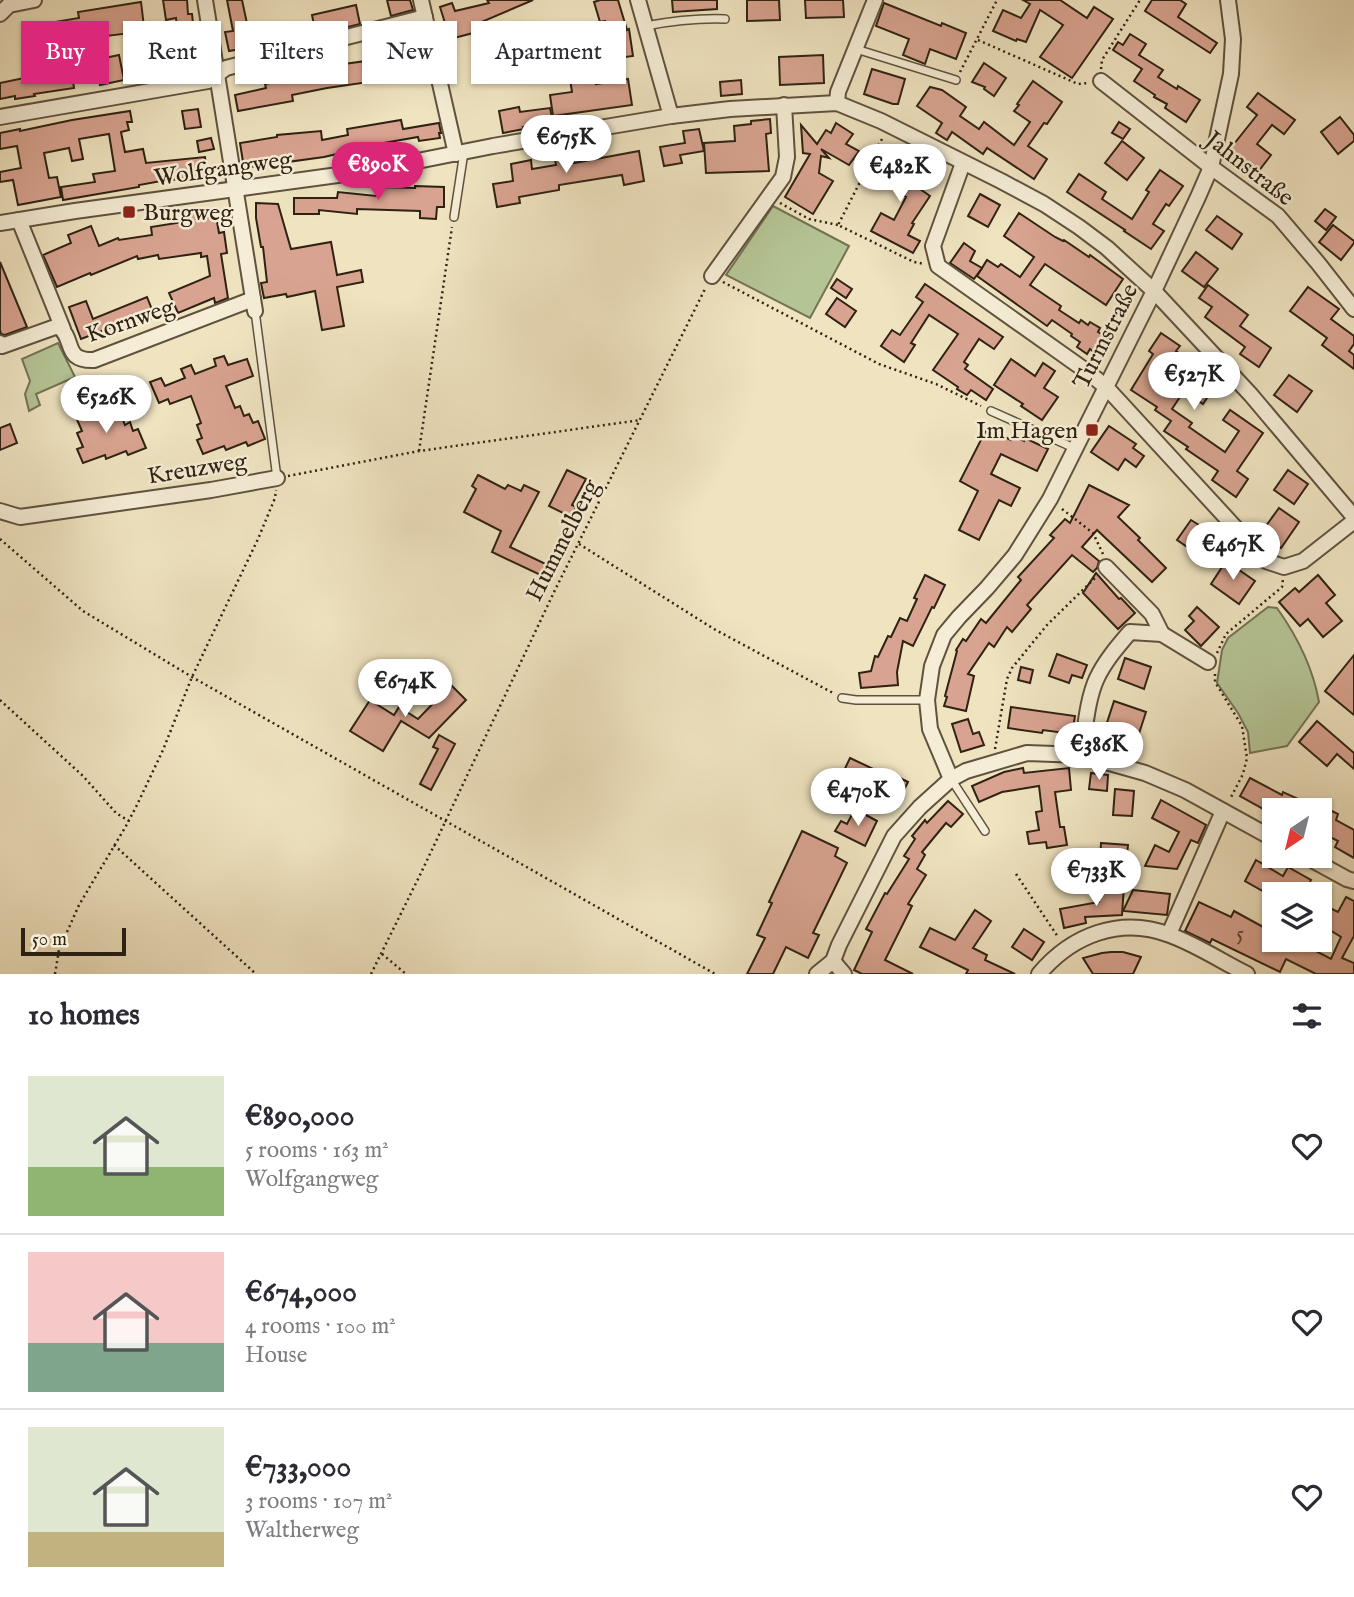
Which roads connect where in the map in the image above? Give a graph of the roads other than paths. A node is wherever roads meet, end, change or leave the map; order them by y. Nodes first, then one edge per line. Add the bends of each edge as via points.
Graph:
1 (34, 0) edge
2 (205, 0) edge
3 (421, 0) edge
4 (638, 0) edge
5 (875, 0) edge
6 (1228, 0) edge
7 (0, 14) edge
8 (425, 18) junction
9 (725, 19) dead end
10 (209, 21) edge
11 (645, 26) junction
12 (856, 49) junction
13 (221, 72) edge
14 (956, 80) road end
15 (1101, 81) road end
16 (191, 84) edge
17 (220, 84) edge
18 (837, 103) junction
19 (784, 104) junction
20 (671, 116) junction
21 (0, 117) edge
22 (460, 153) junction
23 (963, 163) junction
24 (1211, 167) junction
25 (236, 189) junction
26 (454, 217) road end
27 (19, 220) junction
28 (0, 223) edge
29 (712, 276) road end
30 (1154, 291) junction
31 (254, 305) junction
32 (1354, 309) edge
33 (63, 329) junction
34 (0, 343) edge
35 (1106, 387) junction
36 (991, 411) road end
37 (1074, 448) junction
38 (277, 478) joint
39 (0, 511) edge
40 (1354, 519) edge
41 (1106, 567) road end
42 (1162, 634) junction
43 (1213, 662) road end
44 (842, 698) road end
45 (927, 700) junction
46 (1081, 755) junction
47 (951, 779) junction
48 (1223, 811) junction
49 (985, 831) dead end
50 (1262, 832) edge
51 (1327, 868) edge
52 (1354, 881) edge
53 (1169, 934) junction
54 (833, 961) junction
55 (817, 974) edge
56 (844, 974) edge
57 (1039, 974) edge
58 (1247, 974) edge

1 - 7 street via 9,5
2 - 10 street
3 - 8 street
4 - 11 street
5 - 12 street
6 - 24 street, Turmstraße via 1231,74
8 - 13 street
8 - 22 street
9 - 11 lane
11 - 20 street
12 - 14 lane
12 - 18 street
15 - 24 street, Jahnstraße
16 - 21 street
17 - 25 street
18 - 19 street, Wolfgangweg
18 - 23 street, Wolfgangweg
19 - 20 street, Wolfgangweg
19 - 29 street via 788,158 783,177
20 - 22 street, Wolfgangweg
22 - 25 street, Wolfgangweg
22 - 26 lane
23 - 30 street, Wolfgangweg via 1079,227
23 - 35 street via 933,246 938,266
24 - 30 street, Turmstraße
24 - 32 street, Jahnstraße via 1278,216
25 - 27 street, Wolfgangweg
25 - 31 street
27 - 28 street, Wolfgangweg
27 - 33 street
30 - 35 street, Turmstraße
30 - 40 street, Wolfgangweg via 1251,395
31 - 33 street, Kornweg via 94,360 82,360 73,353
31 - 38 lane, Kreuzweg
33 - 34 street, Kornweg via 58,326
35 - 37 street, Turmstraße
35 - 40 street via 1266,561 1284,567 1303,561
36 - 37 lane
37 - 45 street, Turmstraße via 1015,555 944,635 932,666
38 - 39 street, Kreuzweg via 20,517
41 - 42 street via 1152,614
42 - 43 street
42 - 46 street via 1130,632 1112,653 1097,678
44 - 45 lane
45 - 47 street, Turmstraße via 930,729
46 - 47 street via 1027,753
46 - 48 street via 1145,773
47 - 49 lane
47 - 54 street via 894,836
48 - 50 street
48 - 53 street
51 - 52 street
53 - 57 street via 1136,926 1100,932 1065,949
53 - 58 street
54 - 55 street
54 - 56 street

